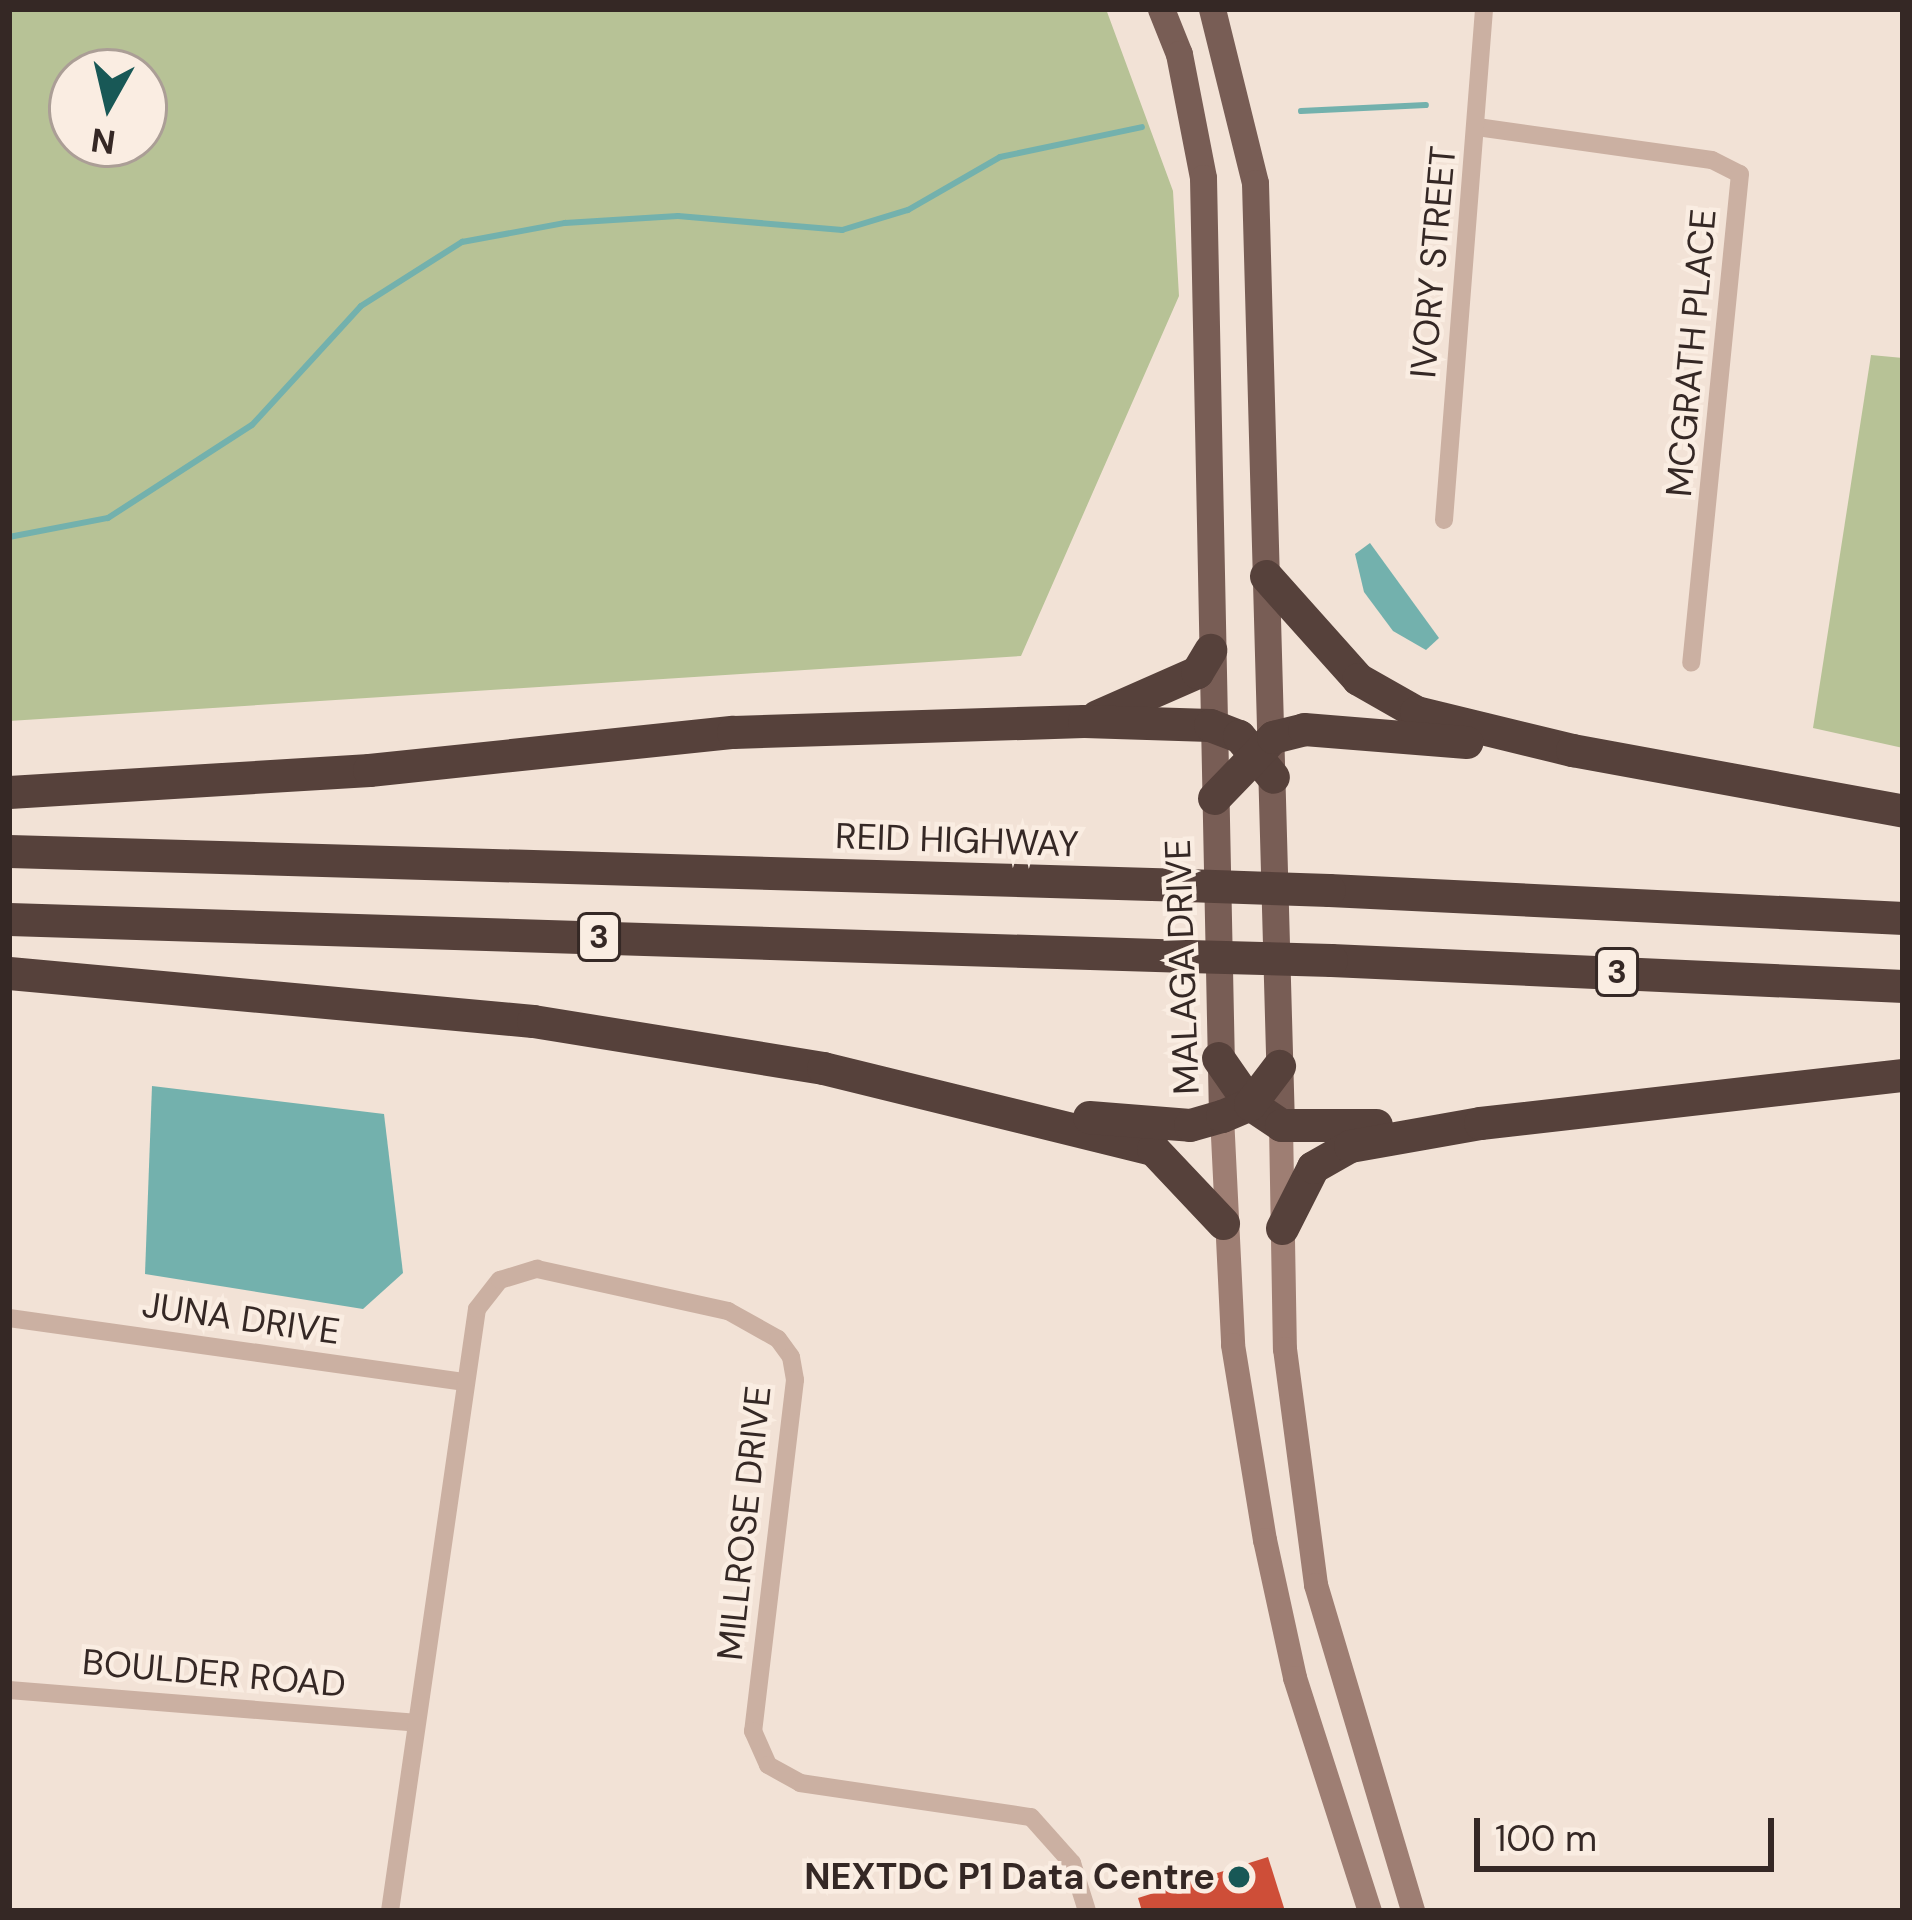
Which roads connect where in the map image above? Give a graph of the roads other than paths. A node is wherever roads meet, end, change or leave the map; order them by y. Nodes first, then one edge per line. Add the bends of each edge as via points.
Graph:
1 (1161, 9) edge
2 (1212, 9) edge
3 (1484, 9) edge
4 (1477, 127) junction
5 (1444, 520) dead end
6 (1266, 576) junction
7 (1210, 650) junction
8 (1691, 663) dead end
9 (1084, 721) junction
10 (1210, 725) junction
11 (1572, 751) junction
12 (1268, 755) junction
13 (9, 792) edge
14 (1214, 798) junction
15 (1903, 811) edge
16 (9, 851) edge
17 (1903, 918) edge
18 (9, 919) edge
19 (9, 973) edge
20 (1903, 986) edge
21 (1218, 1058) joint
22 (1279, 1066) junction
23 (1903, 1075) edge
24 (1236, 1110) junction
25 (1016, 1112) junction
26 (1480, 1123) junction
27 (1281, 1125) junction
28 (1223, 1223) junction
29 (1282, 1228) junction
30 (9, 1318) edge
31 (464, 1382) junction
32 (9, 1690) edge
33 (415, 1723) junction
34 (390, 1911) edge
35 (1087, 1911) edge
36 (1370, 1911) edge
37 (1413, 1911) edge

1 - 7 main road, MALAGA DRIVE via 1183,72 1202,178
2 - 6 main road via 1255,183
3 - 4 street, IVORY STREET
4 - 5 street, IVORY STREET
4 - 8 street, MCGRATH PLACE via 1712,160 1740,174
6 - 11 highway via 1358,679 1416,712
6 - 12 main road
7 - 9 highway via 1197,672
7 - 10 main road, MALAGA DRIVE
9 - 10 highway
9 - 13 highway via 733,732 369,770
10 - 12 highway
10 - 14 main road, MALAGA DRIVE
11 - 12 highway via 1332,730
11 - 15 highway
12 - 14 highway
12 - 22 main road
14 - 21 main road, MALAGA DRIVE
16 - 17 highway, REID HIGHWAY / 3, bridge via 1329,890
18 - 20 highway, 3, bridge
19 - 25 highway via 675,1040
21 - 24 highway
22 - 24 highway
22 - 27 main road
23 - 26 highway
24 - 25 highway via 1190,1125
24 - 27 highway
24 - 28 main road, MALAGA DRIVE
25 - 28 highway via 1153,1149
26 - 27 highway
26 - 29 highway via 1325,1157
27 - 29 main road
28 - 36 main road, MALAGA DRIVE via 1233,1345 1279,1610
29 - 37 main road via 1285,1349 1316,1585
30 - 31 street, JUNA DRIVE
31 - 33 street, MILLROSE DRIVE
31 - 35 street, MILLROSE DRIVE via 477,1309 500,1280 537,1269 728,1311 778,1339 795,1380 753,1731 768,1765 800,1783 1031,1817 1072,1863
32 - 33 street, BOULDER ROAD
33 - 34 street, MILLROSE DRIVE

